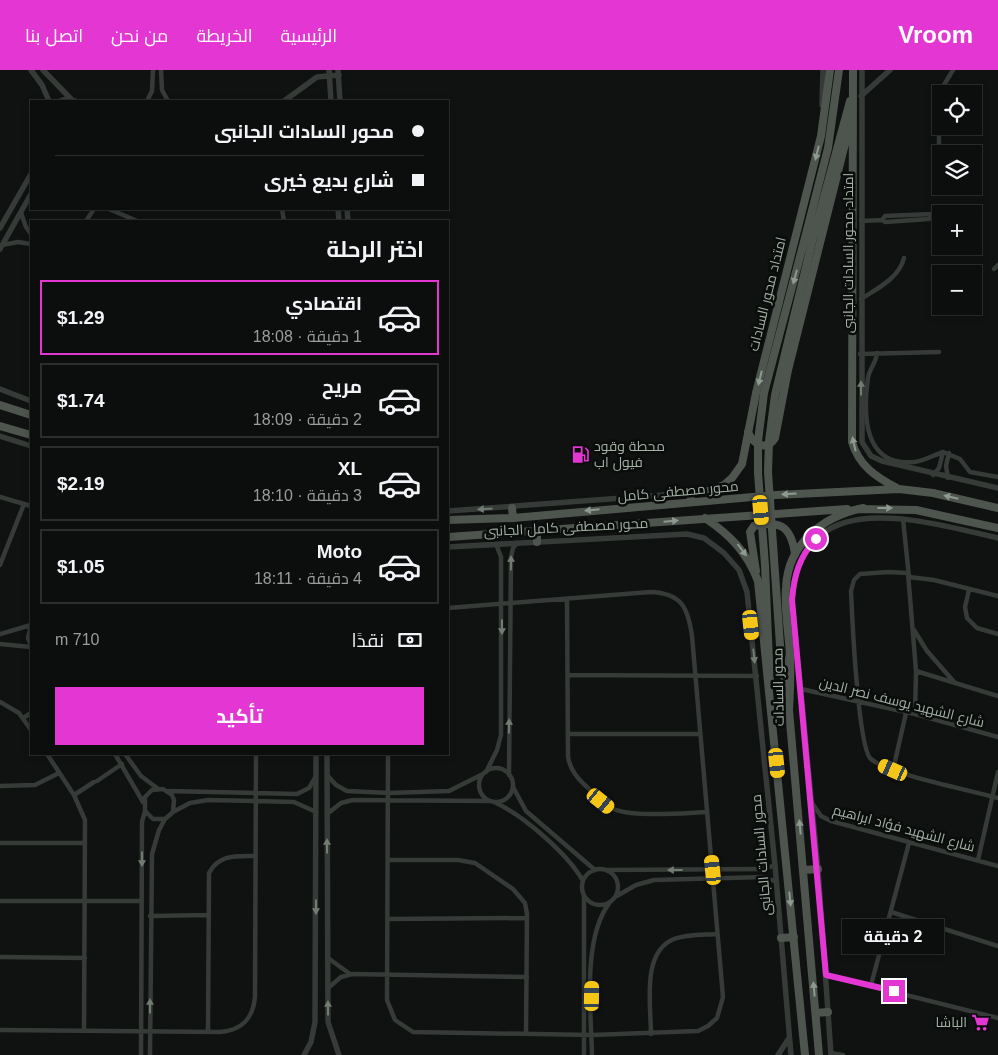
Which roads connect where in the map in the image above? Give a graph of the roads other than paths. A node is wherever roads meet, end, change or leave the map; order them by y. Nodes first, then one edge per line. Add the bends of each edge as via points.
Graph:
1 (31, 70) edge
2 (44, 70) edge
3 (153, 70) edge
4 (161, 70) edge
5 (317, 70) edge
6 (823, 70) edge
7 (830, 70) edge
8 (839, 70) edge
9 (852, 70) edge
10 (862, 70) edge
11 (890, 70) edge
12 (953, 70) edge
13 (329, 72) edge
14 (339, 73) edge
15 (311, 80) junction
16 (296, 93) junction
17 (852, 94) junction
18 (861, 96) junction
19 (49, 100) edge
20 (73, 100) edge
21 (148, 100) edge
22 (167, 100) edge
23 (286, 100) edge
24 (295, 100) edge
25 (331, 100) edge
26 (340, 100) edge
27 (852, 119) junction
28 (821, 136) junction
29 (939, 145) edge
30 (852, 162) junction
31 (861, 162) junction
32 (30, 176) edge
33 (30, 196) edge
34 (110, 210) edge
35 (21, 213) junction
36 (135, 220) edge
37 (882, 220) junction
38 (861, 221) junction
39 (0, 228) edge
40 (30, 233) edge
41 (30, 244) edge
42 (1, 247) edge
43 (904, 258) dead end
44 (861, 299) junction
45 (939, 352) dead end
46 (877, 353) junction
47 (860, 354) junction
48 (0, 389) edge
49 (30, 401) edge
50 (0, 405) edge
51 (30, 415) edge
52 (0, 426) edge
53 (748, 432) junction
54 (30, 435) edge
55 (0, 436) edge
56 (30, 446) edge
57 (946, 452) junction
58 (933, 475) junction
59 (998, 477) edge
60 (948, 478) junction
61 (998, 488) edge
62 (899, 489) junction
63 (690, 493) junction
64 (0, 497) edge
65 (624, 498) junction
66 (690, 502) junction
67 (24, 504) junction
68 (30, 506) edge
69 (624, 507) junction
70 (512, 508) junction
71 (863, 508) junction
72 (998, 508) edge
73 (449, 511) edge
74 (513, 518) junction
75 (705, 518) junction
76 (903, 519) junction
77 (449, 520) edge
78 (998, 528) edge
79 (537, 532) junction
80 (687, 534) joint
81 (449, 537) edge
82 (998, 538) edge
83 (537, 542) junction
84 (518, 543) junction
85 (496, 544) junction
86 (449, 546) edge
87 (795, 554) junction
88 (0, 565) edge
89 (756, 575) junction
90 (908, 575) junction
91 (969, 590) junction
92 (998, 596) edge
93 (567, 599) junction
94 (511, 602) junction
95 (502, 603) junction
96 (449, 608) edge
97 (30, 625) edge
98 (30, 629) edge
99 (913, 629) junction
100 (0, 634) edge
101 (998, 634) edge
102 (30, 643) edge
103 (0, 644) edge
104 (30, 646) edge
105 (916, 671) junction
106 (568, 675) junction
107 (695, 676) junction
108 (757, 676) junction
109 (956, 684) junction
110 (770, 686) junction
111 (802, 689) junction
112 (998, 696) edge
113 (0, 702) edge
114 (859, 702) junction
115 (789, 710) junction
116 (906, 713) junction
117 (30, 714) edge
118 (915, 714) junction
119 (24, 718) junction
120 (30, 728) edge
121 (568, 734) junction
122 (699, 734) junction
123 (998, 737) edge
124 (48, 755) edge
125 (116, 755) edge
126 (126, 755) edge
127 (256, 755) edge
128 (316, 755) edge
129 (328, 755) edge
130 (388, 755) edge
131 (122, 764) junction
132 (893, 770) junction
133 (998, 772) edge
134 (59, 773) junction
135 (485, 773) junction
136 (316, 774) junction
137 (509, 775) junction
138 (328, 776) junction
139 (0, 786) edge
140 (512, 787) junction
141 (157, 788) junction
142 (168, 791) junction
143 (389, 793) junction
144 (256, 794) junction
145 (74, 795) junction
146 (995, 797) edge
147 (388, 800) junction
148 (256, 802) junction
149 (492, 802) junction
150 (811, 802) junction
151 (143, 803) junction
152 (145, 811) junction
153 (173, 812) junction
154 (316, 812) junction
155 (706, 812) junction
156 (328, 814) junction
157 (164, 819) junction
158 (0, 843) edge
159 (85, 843) junction
160 (909, 843) junction
161 (255, 856) junction
162 (389, 860) junction
163 (978, 860) junction
164 (775, 865) junction
165 (998, 866) edge
166 (818, 869) junction
167 (595, 870) junction
168 (606, 870) junction
169 (713, 870) junction
170 (804, 870) junction
171 (713, 878) junction
172 (584, 881) junction
173 (777, 882) junction
174 (584, 896) junction
175 (615, 897) junction
176 (0, 900) edge
177 (85, 901) junction
178 (142, 901) junction
179 (610, 902) junction
180 (891, 912) junction
181 (208, 915) junction
182 (150, 916) junction
183 (527, 918) junction
184 (388, 919) junction
185 (716, 934) junction
186 (794, 937) junction
187 (781, 938) junction
188 (998, 946) edge
189 (0, 957) edge
190 (85, 958) junction
191 (328, 958) junction
192 (352, 974) junction
193 (387, 975) junction
194 (826, 975) junction
195 (527, 976) junction
196 (871, 985) junction
197 (328, 988) junction
198 (828, 1012) junction
199 (816, 1013) junction
200 (998, 1018) edge
201 (0, 1030) edge
202 (84, 1031) junction
203 (141, 1031) junction
204 (150, 1031) junction
205 (208, 1032) junction
206 (526, 1034) junction
207 (584, 1034) junction
208 (651, 1034) junction
209 (592, 1035) junction
210 (790, 1038) junction
211 (831, 1054) edge
212 (141, 1055) edge
213 (150, 1055) edge
214 (304, 1055) edge
215 (339, 1055) edge
216 (584, 1055) edge
217 (592, 1055) edge
218 (778, 1055) edge
219 (791, 1055) edge
220 (805, 1055) edge
221 (820, 1055) edge
222 (843, 1055) edge

1 - 19 street
2 - 20 street
3 - 21 street via 152,91
4 - 22 street via 162,90
5 - 15 street
6 - 28 street
7 - 28 main road, امتداد محور السادات
8 -> 110 main road, امتداد محور السادات, bridge via 828,148 764,393 759,433 758,473
9 - 17 main road
10 - 18 street, امتداد محور السادات الجانبى
11 - 18 street
12 - 29 street via 940,93
13 - 14 street
13 - 15 street
13 - 25 street
14 - 26 street
15 - 16 street
16 - 23 street
16 - 24 street
17 - 27 main road
17 - 115 main road, bridge via 775,395 769,441 768,472 780,645
18 - 31 street, امتداد محور السادات الجانبى
27 - 30 main road
27 - 53 main road via 791,360 775,438 761,446 753,442
28 -> 53 main road, امتداد محور السادات
30 - 31 main road
62 -> 30 main road via 871,473 852,442
31 - 38 street, امتداد محور السادات الجانبى
32 - 39 street
33 - 35 street
34 - 36 street
35 - 40 street
35 - 42 street
37 - 37 street via 929,219 932,215 885,216
37 - 38 street
38 - 44 street, امتداد محور السادات الجانبى
41 - 42 street via 18,242
43 - 44 street via 896,275
44 - 47 street, امتداد محور السادات الجانبى
45 - 46 street
46 - 47 street
46 - 57 street via 868,378 867,430 874,446 884,456 909,462
58 -> 47 street, امتداد محور السادات الجانبى via 876,459 864,448 861,437
48 - 49 street
50 - 51 main road
52 - 54 main road
53 - 63 main road, امتداد محور السادات via 742,464 732,478 713,489
55 - 56 street
57 - 58 street via 940,468
57 - 59 street via 960,459 970,472
57 - 60 street
58 - 60 street
60 - 61 street
62 -> 66 main road, محور مصطفى كامل
72 -> 62 main road, محور مصطفى كامل
63 - 65 street, محور مصطفى كامل الجانبى
63 - 66 main road
64 - 67 street
65 - 69 main road
65 - 70 street, محور مصطفى كامل الجانبى
66 - 69 main road, محور مصطفى كامل
67 - 68 street
67 - 88 street
69 -> 74 main road, محور مصطفى كامل
70 -> 73 street, محور مصطفى كامل الجانبى
70 - 74 main road
71 - 75 main road, محور مصطفى كامل
71 -> 78 main road, محور مصطفى كامل via 916,510
71 - 87 main road, محور السادات via 842,514 818,527
74 - 77 main road, محور مصطفى كامل
79 -> 75 main road, محور مصطفى كامل
75 -> 89 main road, محور السادات via 738,544
76 - 82 street
76 - 90 street
76 - 111 street via 845,520 824,532 803,555 794,579 792,600
79 - 81 main road, محور مصطفى كامل
79 - 83 main road
80 - 83 street, محور مصطفى كامل الجانبى
80 -> 108 street, محور السادات الجانبى via 704,538 724,552 745,581
83 - 84 street, محور مصطفى كامل الجانبى
84 - 85 street, محور مصطفى كامل الجانبى
94 -> 84 street via 511,556
85 - 86 street, محور مصطفى كامل الجانبى
85 - 95 street via 501,557
87 - 89 main road via 791,539 780,524 754,526 750,532
87 - 115 main road, محور السادات via 785,590 790,657
89 - 110 main road, محور السادات
90 - 91 street
90 - 99 street
90 - 114 street via 866,572 857,576 852,584
91 - 92 street
91 - 101 street via 965,607 967,618 978,628
93 - 94 street
93 - 106 street
93 - 107 street via 650,592 674,598 685,606 690,618
94 - 95 street
137 -> 94 street
95 - 96 street
95 -> 135 street via 501,735
97 - 100 street
98 - 102 street
99 - 105 street
99 - 109 street via 927,651
103 - 104 street
105 - 109 street
105 - 118 street
106 - 107 street
106 - 121 street
107 - 108 street
107 - 122 street
108 - 164 street, محور السادات الجانبى
109 - 112 street
110 -> 186 main road, محور السادات
111 - 114 street, شارع الشهيد يوسف نصر الدين
111 - 150 street
113 - 119 street
114 - 116 street, شارع الشهيد يوسف نصر الدين
114 - 132 street via 865,751 874,762
170 -> 115 main road, محور السادات
116 - 118 street, شارع الشهيد يوسف نصر الدين
116 - 132 street
117 - 119 street
118 - 123 street, شارع الشهيد يوسف نصر الدين
119 - 120 street
121 - 122 street
121 - 155 street via 568,756 573,771 610,808 633,813
122 - 155 street
124 - 134 street
125 - 131 street
126 - 141 street via 141,776
127 - 144 street
128 - 136 street
129 - 138 street
130 - 143 street
131 - 145 street
131 - 151 street
132 - 146 street
133 - 146 street
134 - 139 street via 35,785
134 - 145 street
135 - 137 street via 501,769
135 - 143 street via 449,791
135 - 149 street via 479,787 482,795
136 - 144 street via 310,787 297,794
136 - 154 street
137 - 140 street
138 - 143 street via 336,786 347,791
138 - 156 street
140 - 149 street via 506,798
140 - 167 street via 526,811
141 - 142 street
141 - 151 street via 148,793
142 - 144 street
142 - 153 street via 174,800
143 - 147 street
144 - 148 street
145 - 159 street via 84,820
146 - 163 street
147 - 149 street
147 - 156 street via 347,801
147 - 162 street
148 - 153 street via 199,801
148 - 154 street via 294,802
148 - 161 street
149 - 172 street via 519,816 573,865
150 - 160 street, شارع الشهيد فؤاد ابراهيم via 828,820
150 - 166 street
151 - 152 street
152 - 157 street via 153,819
152 -> 178 street via 142,822
153 - 157 street
154 -> 214 street via 315,1022 311,1042
155 - 169 street
191 -> 156 street
157 - 182 street via 152,854
158 - 159 street
159 - 177 street
160 - 163 street, شارع الشهيد فؤاد ابراهيم
160 - 180 street
161 - 181 street via 224,857 213,866 208,880
161 - 205 street via 254,1006 243,1026 230,1031
162 - 183 street via 475,863 516,893 525,903
162 - 184 street
163 - 165 street, شارع الشهيد فؤاد ابراهيم
164 - 169 street via 765,869
164 - 173 street, محور السادات الجانبى
166 - 170 main road
166 - 194 street
167 - 168 street
167 - 172 street
169 -> 168 street
168 - 175 street via 617,880
169 - 171 street
199 -> 170 main road, محور السادات
171 - 173 street via 768,877
171 - 175 street via 648,881
171 - 185 street
172 - 174 street
173 - 187 street, محور السادات الجانبى
174 - 179 street via 595,903
174 - 207 street
175 - 179 street
176 - 177 street
177 - 178 street
177 - 190 street
178 - 203 street
179 - 209 street via 598,924 593,943
180 - 188 street
180 - 196 street
181 - 182 street
181 - 205 street
204 -> 182 street
183 - 184 street
183 - 195 street
184 - 193 street
185 - 208 street via 674,939 659,952 651,974
185 - 208 street via 723,997 717,1018 698,1031
186 - 187 main road
186 - 220 main road, محور السادات
187 - 210 street, محور السادات الجانبى
189 - 190 street
190 - 202 street
191 - 192 street
191 - 197 street
192 - 193 street
192 - 197 street
193 - 195 street
193 - 206 street via 390,1013 396,1022 410,1031
194 - 196 street
194 - 198 street
195 - 206 street
196 - 200 street
215 -> 197 street via 328,1022
198 - 199 main road
198 - 211 street
199 - 221 main road, محور السادات
201 - 202 street
202 - 203 street
203 - 204 street
203 - 212 street
204 - 205 street
204 - 213 street
206 - 207 street
207 - 209 street
207 - 216 street
208 - 209 street
209 - 217 street
210 - 218 street
210 - 219 street, محور السادات الجانبى
211 - 222 street

